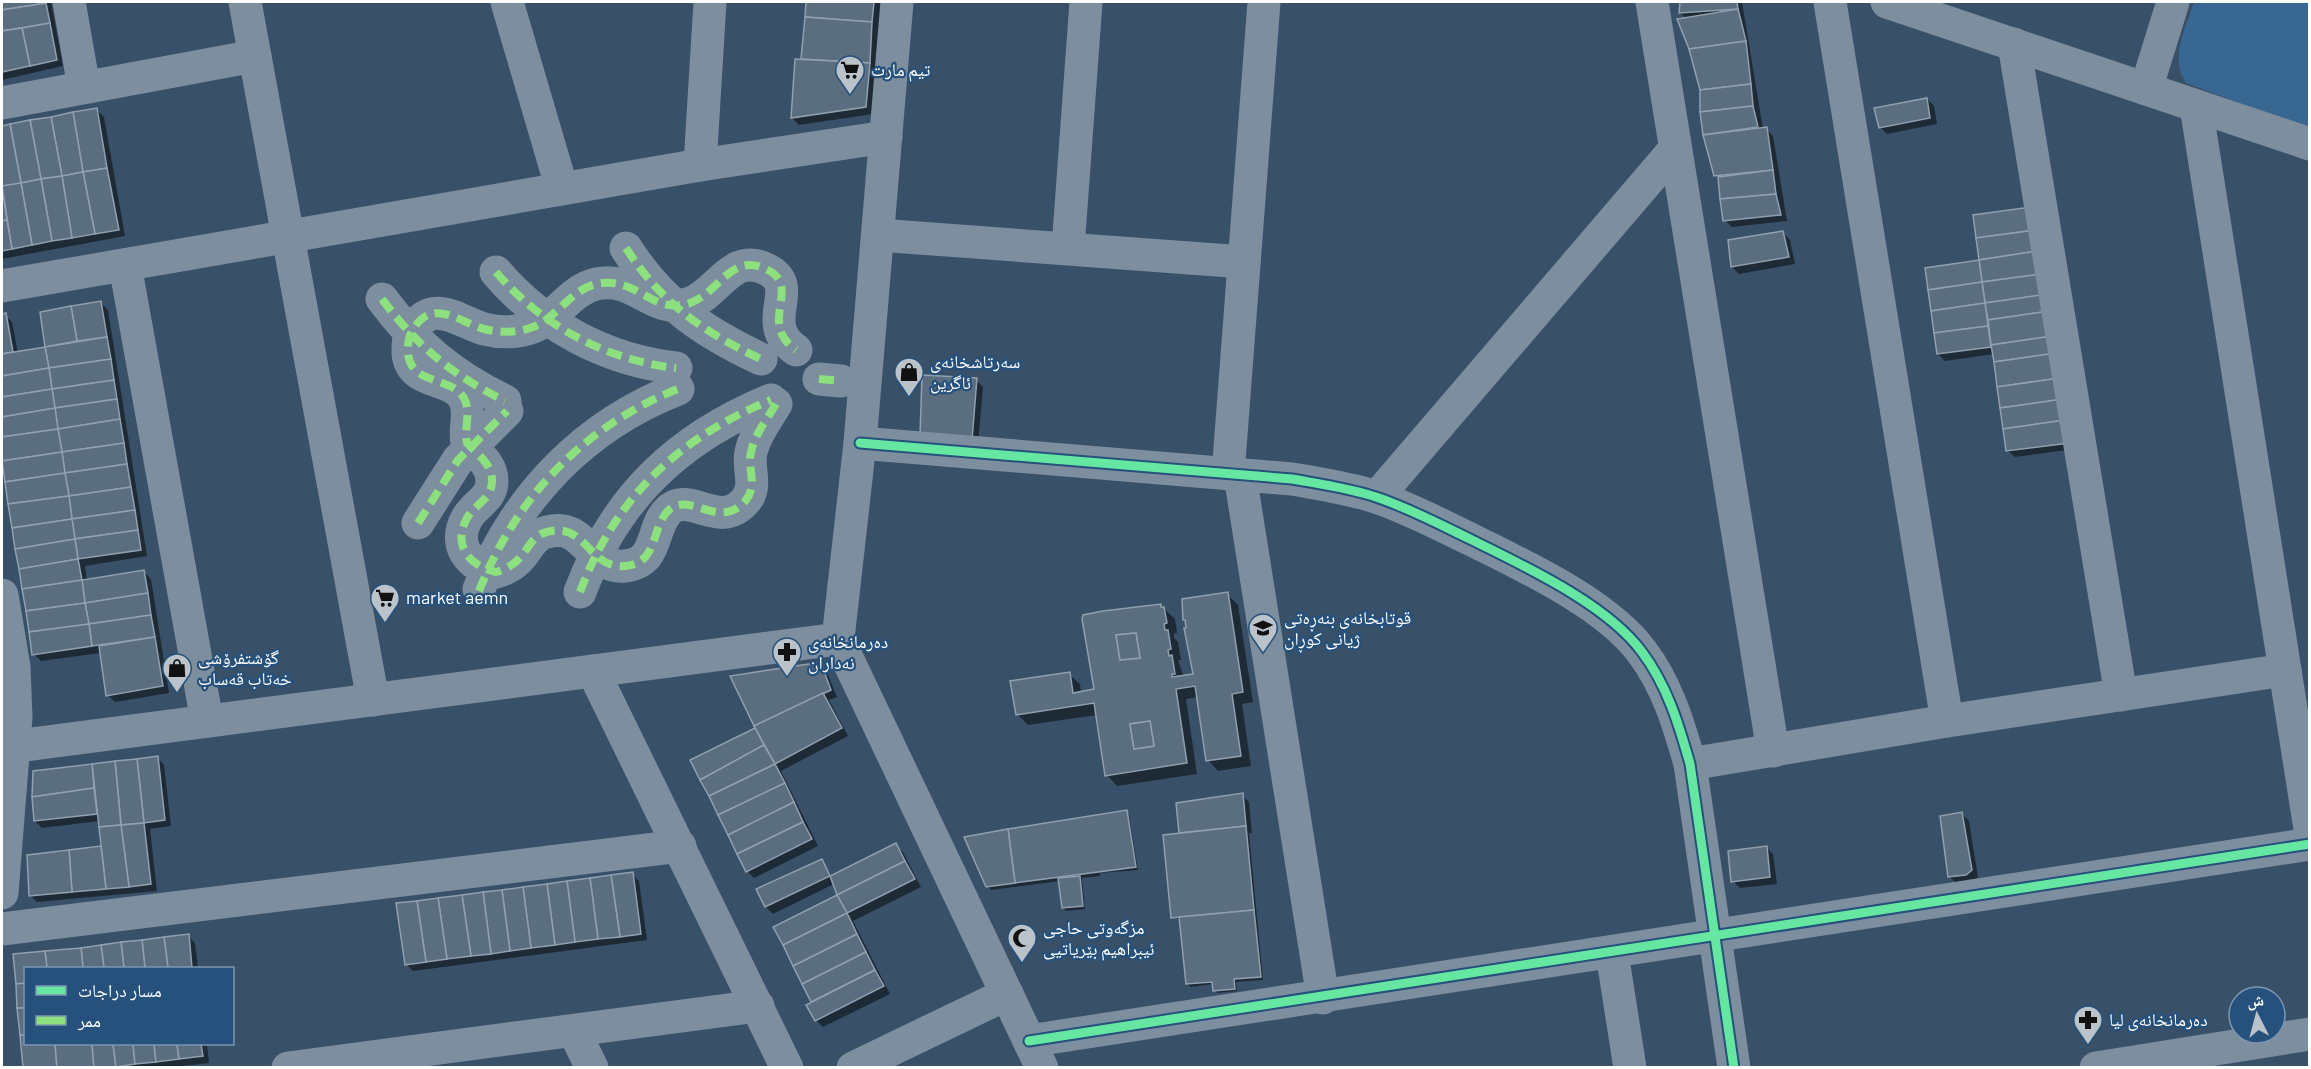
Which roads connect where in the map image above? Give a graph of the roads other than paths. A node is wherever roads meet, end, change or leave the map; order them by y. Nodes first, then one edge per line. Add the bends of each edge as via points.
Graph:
1 (69, 2) edge
2 (245, 2) edge
3 (507, 2) edge
4 (710, 2) edge
5 (897, 2) edge
6 (1086, 2) edge
7 (1264, 2) edge
8 (1652, 2) edge
9 (1830, 2) edge
10 (1887, 2) edge
11 (2173, 2) edge
12 (2014, 44) junction
13 (255, 56) junction
14 (84, 87) junction
15 (2146, 89) junction
16 (2, 103) edge
17 (2196, 105) junction
18 (886, 137) junction
19 (2310, 144) edge
20 (1675, 149) junction
21 (700, 165) junction
22 (562, 189) junction
23 (878, 235) junction
24 (288, 237) junction
25 (626, 248) dead end
26 (1068, 248) junction
27 (1244, 261) junction
28 (125, 265) junction
29 (496, 272) dead end
30 (2, 286) edge
31 (382, 299) dead end
32 (673, 305) junction
33 (548, 320) junction
34 (410, 335) junction
35 (796, 350) dead end
36 (761, 359) dead end
37 (860, 443) junction
38 (471, 447) junction
39 (1234, 475) junction
40 (1377, 497) junction
41 (418, 523) dead end
42 (596, 555) junction
43 (483, 580) junction
44 (580, 592) dead end
45 (2, 595) edge
46 (838, 639) junction
47 (2285, 670) junction
48 (593, 671) junction
49 (2121, 695) junction
50 (373, 700) junction
51 (207, 721) junction
52 (1947, 721) junction
53 (8, 747) edge
54 (1773, 750) junction
55 (1690, 764) junction
56 (2310, 830) edge
57 (2310, 844) edge
58 (680, 846) junction
59 (2, 893) edge
60 (2, 929) edge
61 (1714, 936) junction
62 (1612, 953) junction
63 (1007, 994) junction
64 (1323, 998) junction
65 (758, 1006) junction
66 (574, 1030) junction
67 (2310, 1034) edge
68 (1036, 1054) edge
69 (402, 1060) edge
70 (2140, 1064) edge
71 (288, 1068) edge
72 (592, 1068) edge
73 (787, 1068) edge
74 (853, 1068) edge
75 (1630, 1068) edge
76 (1734, 1068) edge
77 (2096, 1068) edge

1 - 14 street
2 - 13 street
3 - 22 street
4 - 21 street
5 - 18 street
6 - 26 street
7 - 27 street
8 - 20 street
9 - 52 street
10 - 12 street
11 - 15 street
12 - 15 street
12 - 49 street
13 - 14 street
13 - 24 street
14 - 16 street
15 - 17 street
17 - 19 street
17 - 47 street
18 - 21 street
18 - 23 street
20 - 40 street
20 - 54 street
21 - 22 street
22 - 24 street
23 - 26 street
23 - 37 street
24 - 28 street
24 - 50 street
25 - 32 street via 638,268
26 - 27 street
27 - 39 street
28 - 30 street
28 - 51 street
29 - 33 street
31 - 34 street
32 - 33 street via 657,303 635,288 610,283 578,293
32 - 35 street via 702,298 730,270 759,266 770,271 780,284 783,293 777,327 787,344
32 - 36 street via 722,341
33 - 34 street via 517,331 499,332 438,314 418,323
33 - 43 street via 598,349 655,365 677,378 571,453 525,504
34 - 38 street via 409,357 414,369 452,387 466,404 466,438
34 - 38 street via 454,372 506,406
37 - 39 street
37 - 46 street
38 - 41 street via 446,476
38 - 43 street via 486,463 492,482 490,494 468,516 461,541
39 - 40 street via 1292,479
39 - 64 street
40 - 55 street via 1535,571 1616,626 1642,651 1659,680 1676,717
42 - 42 street via 614,565 638,562 652,549 664,517 678,505 718,514 740,506 751,487 749,461 754,443 774,402 728,419 674,456 624,507
42 - 43 street via 579,536 556,530 545,532 525,555
42 - 44 street
45 - 53 street via 14,667
46 - 48 street
46 - 63 street
47 - 49 street
47 - 56 street
48 - 50 street
48 - 58 street
49 - 52 street
50 - 51 street
51 - 53 street
52 - 54 street
53 - 59 street
54 - 55 street
55 - 61 street
57 - 61 street
58 - 60 street
58 - 65 street
61 - 62 street
61 - 76 street
62 - 64 street
62 - 75 street
63 - 68 street
63 - 74 street
64 - 68 street
65 - 66 street
65 - 73 street
66 - 69 street
66 - 72 street
67 - 70 street
69 - 71 street
70 - 77 street

